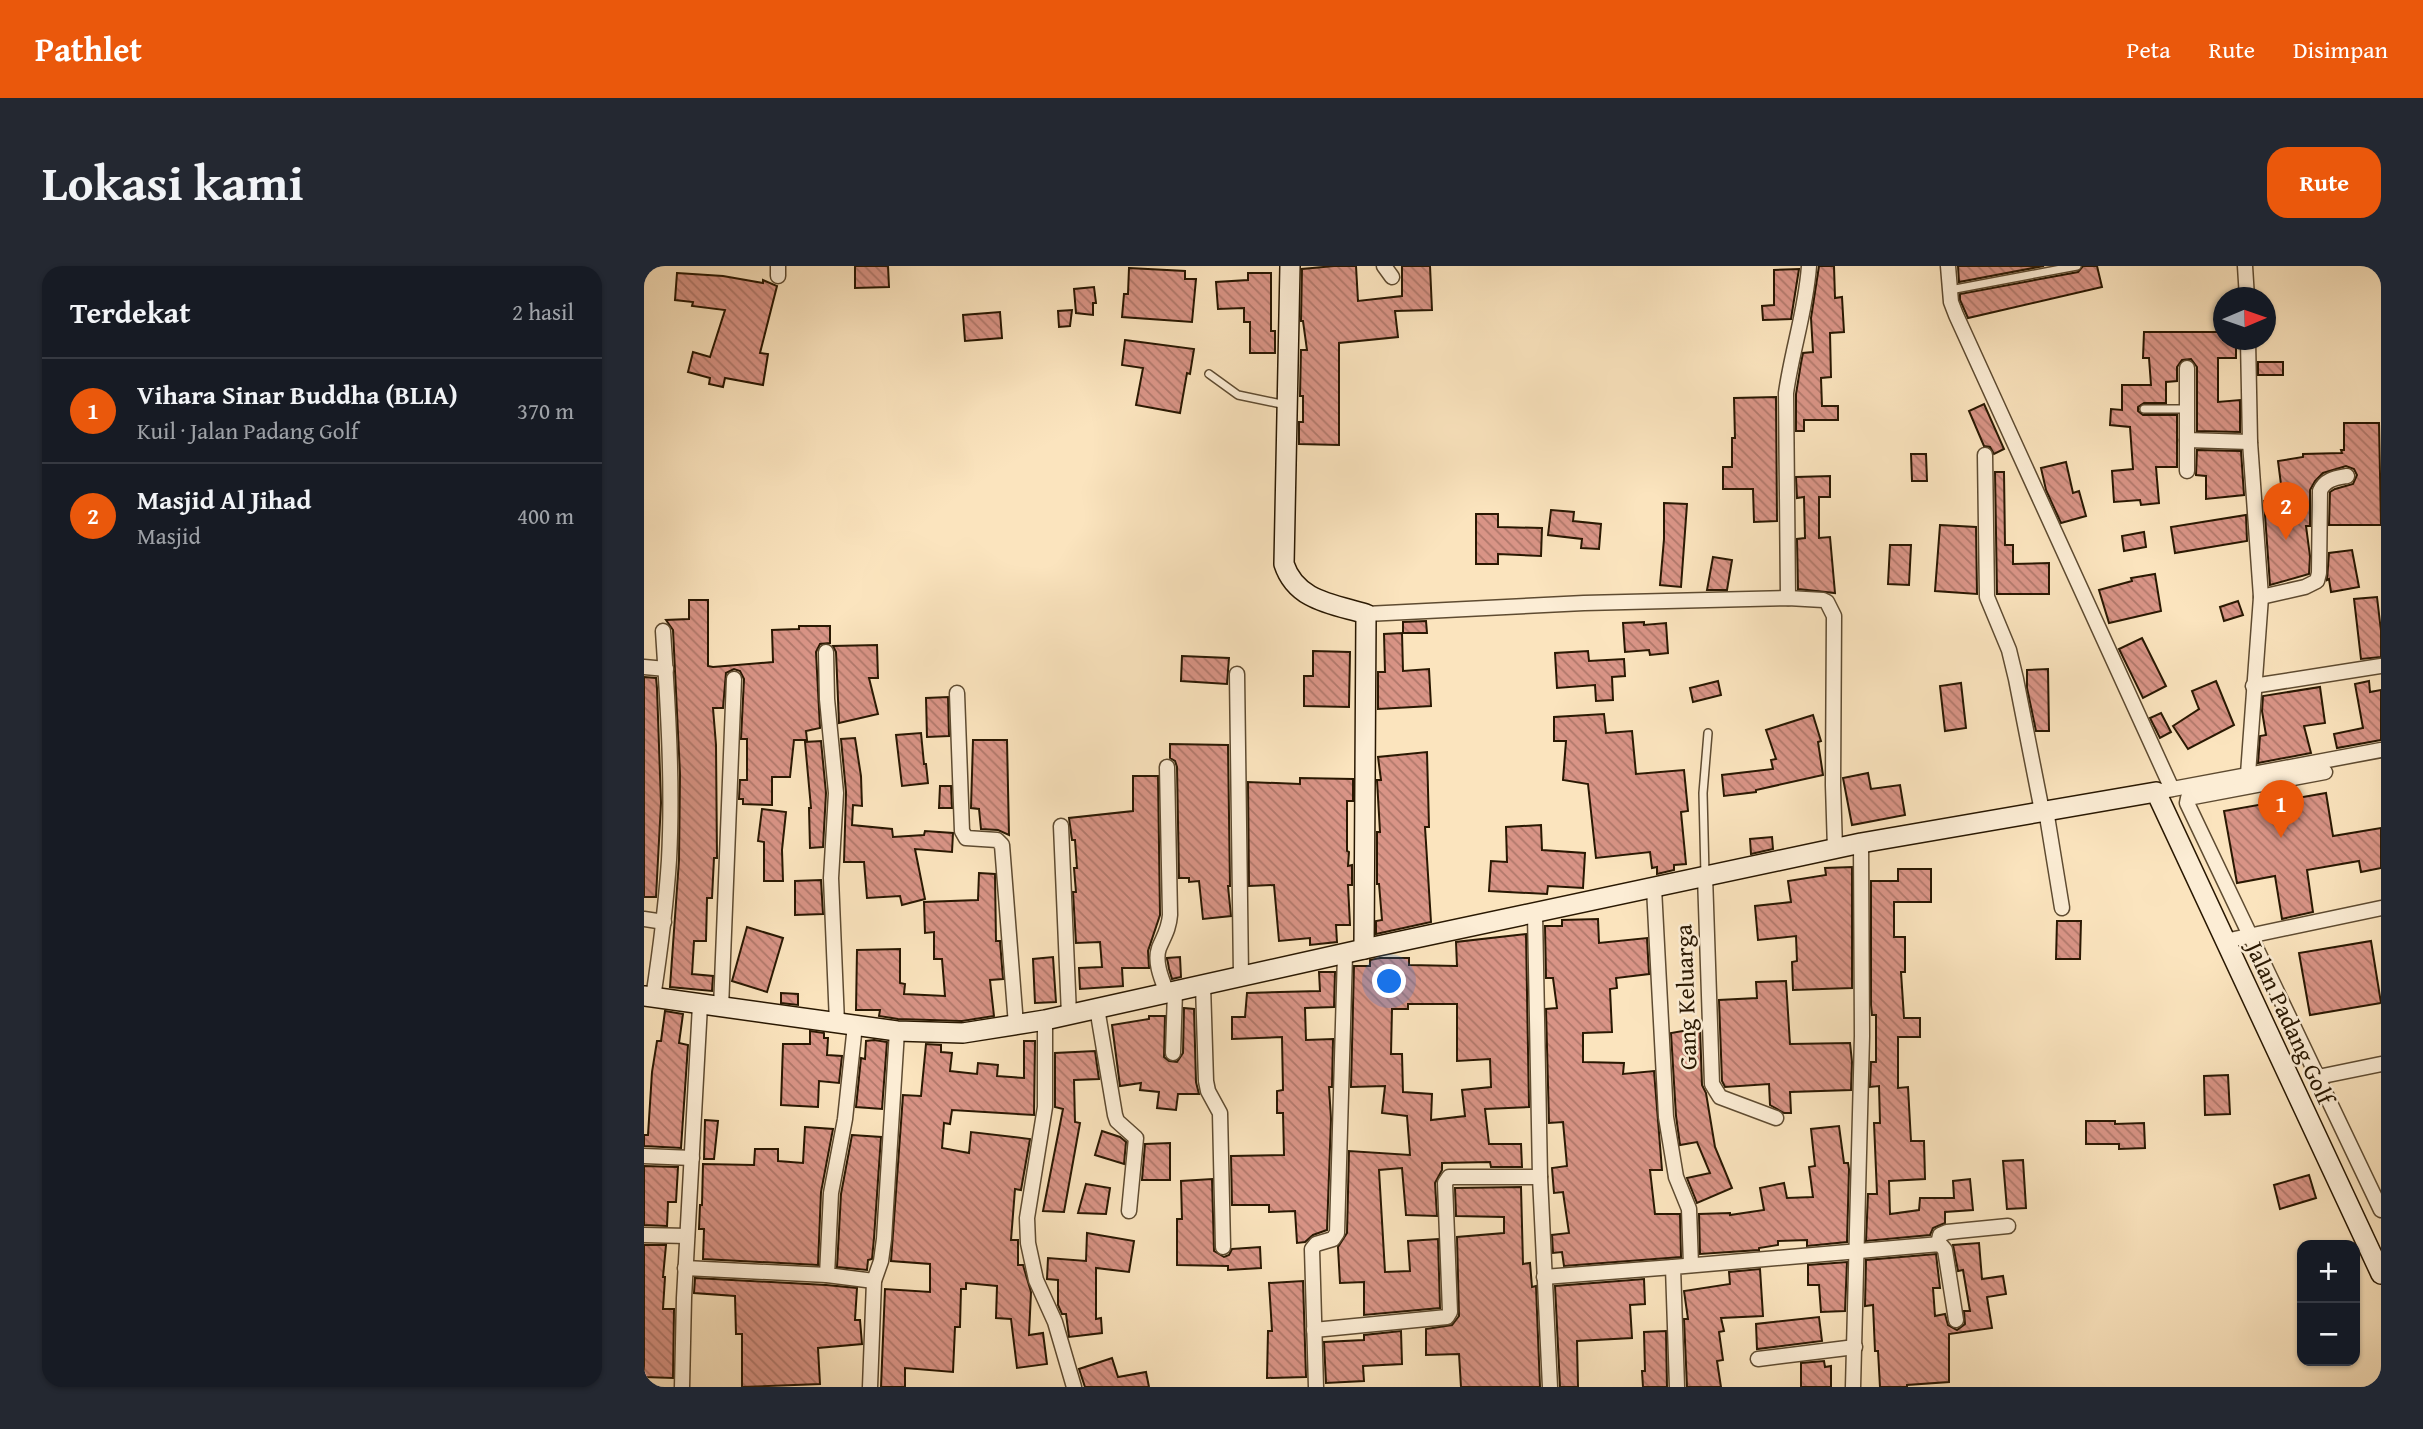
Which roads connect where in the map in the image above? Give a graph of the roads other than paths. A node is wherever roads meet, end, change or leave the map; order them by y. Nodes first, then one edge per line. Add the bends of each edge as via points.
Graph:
1 (1290, 266) edge
2 (1809, 266) edge
3 (1948, 266) edge
4 (2077, 266) edge
5 (2245, 266) edge
6 (2246, 287) edge
7 (1950, 290) junction
8 (2248, 350) edge
9 (2187, 368) dead end
10 (1209, 374) dead end
11 (1287, 405) junction
12 (2144, 409) dead end
13 (2186, 409) junction
14 (2187, 440) junction
15 (2250, 442) junction
16 (1985, 455) dead end
17 (2187, 471) dead end
18 (2347, 475) dead end
19 (2261, 597) junction
20 (1788, 598) junction
21 (1366, 614) junction
22 (663, 631) dead end
23 (826, 652) dead end
24 (2381, 666) edge
25 (644, 667) edge
26 (666, 669) junction
27 (1237, 674) dead end
28 (734, 679) dead end
29 (2253, 687) junction
30 (957, 693) dead end
31 (1708, 733) dead end
32 (2381, 750) edge
33 (1167, 767) dead end
34 (2325, 772) dead end
35 (2248, 774) junction
36 (2164, 791) junction
37 (2044, 811) junction
38 (1061, 827) dead end
39 (1861, 843) junction
40 (1835, 849) junction
41 (1705, 876) junction
42 (1654, 888) junction
43 (2062, 908) dead end
44 (2381, 908) edge
45 (1535, 914) junction
46 (644, 919) edge
47 (664, 922) junction
48 (2251, 935) junction
49 (2225, 941) junction
50 (1354, 951) junction
51 (1241, 976) junction
52 (1203, 985) junction
53 (1171, 992) junction
54 (649, 997) edge
55 (700, 1005) junction
56 (721, 1007) junction
57 (1097, 1008) junction
58 (1069, 1015) junction
59 (1045, 1020) junction
60 (846, 1024) junction
61 (1016, 1025) junction
62 (897, 1031) junction
63 (1173, 1053) dead end
64 (2381, 1064) edge
65 (2318, 1077) junction
66 (1776, 1118) dead end
67 (2338, 1119) junction
68 (2312, 1129) junction
69 (644, 1156) edge
70 (692, 1158) junction
71 (1540, 1177) junction
72 (2379, 1201) edge
73 (1129, 1211) dead end
74 (2008, 1226) dead end
75 (644, 1235) edge
76 (687, 1236) junction
77 (1938, 1244) junction
78 (1223, 1247) dead end
79 (1858, 1251) junction
80 (1691, 1265) junction
81 (1673, 1267) junction
82 (685, 1268) junction
83 (827, 1275) junction
84 (2381, 1275) edge
85 (1544, 1276) junction
86 (874, 1281) junction
87 (1956, 1320) dead end
88 (1314, 1330) junction
89 (1855, 1347) junction
90 (1758, 1359) dead end
91 (682, 1387) edge
92 (870, 1387) edge
93 (1074, 1387) edge
94 (1316, 1387) edge
95 (1550, 1387) edge
96 (1677, 1387) edge
97 (1853, 1387) edge

1 - 11 street
2 - 20 street via 1786,393
3 - 7 street
4 - 7 lane
5 - 6 street
7 - 36 street via 1956,315
8 - 15 street
9 - 13 street
10 - 11 lane via 1238,394
11 - 21 street via 1284,564 1288,576 1304,594
12 - 13 lane
13 - 14 street
14 - 15 street
14 - 17 street
15 - 19 street
16 - 37 street via 1987,597 2017,679
18 - 19 street via 2323,484 2320,491 2316,581
19 - 29 street
20 - 21 street
20 - 40 street via 1823,600 1834,616
21 - 50 street
22 - 26 street
23 - 60 street via 836,793 831,878
24 - 29 street
25 - 26 street
26 - 47 street via 670,787
27 - 51 street
28 - 56 street
29 - 35 street
30 - 61 street via 962,831 966,838 998,840 1002,845
31 - 41 lane via 1703,793
32 - 35 street
33 - 53 street via 1170,915 1158,959
34 - 48 street via 2188,799
35 - 36 street
36 - 37 street
36 - 49 street, Jalan Padang Golf
37 - 39 street
37 - 43 street
38 - 58 street
39 - 40 street
39 - 79 street
40 - 41 street
41 - 42 street
41 - 66 street, Gang Keluarga via 1712,1084 1720,1097
42 - 45 street
42 - 80 street via 1666,1117 1676,1177 1689,1209
44 - 48 street
45 - 50 street
45 - 71 street
46 - 47 street
47 - 54 street
48 - 49 street
48 - 65 street
49 - 68 street, Jalan Padang Golf
50 - 51 street
50 - 88 street via 1336,1233 1312,1250
51 - 52 street
52 - 53 street
52 - 78 street via 1206,1082 1220,1113
53 - 57 street
53 - 63 street
54 - 55 street
55 - 56 street
55 - 70 street
56 - 60 street
57 - 58 street
57 - 73 street via 1115,1115 1136,1138
58 - 59 street
59 - 61 street
59 - 93 street via 1045,1107 1027,1218 1028,1243 1035,1280 1055,1322
60 - 62 street
60 - 83 street via 845,1119 831,1193
61 - 62 street via 964,1032
62 - 86 street via 884,1239
64 - 65 street
65 - 67 street
67 - 68 street
67 - 72 street
68 - 84 street, Jalan Padang Golf
69 - 70 street
70 - 76 street
71 - 85 street
71 - 88 street via 1449,1177 1445,1183 1449,1316
74 - 77 street via 1947,1232 1940,1235
75 - 76 street
76 - 82 street
77 - 79 street
77 - 87 street via 1945,1250
79 - 80 street
79 - 89 street
80 - 81 street
81 - 85 street
81 - 96 street
82 - 83 street
82 - 91 street
83 - 86 street
85 - 95 street
86 - 92 street
88 - 94 street
89 - 90 street
89 - 97 street

